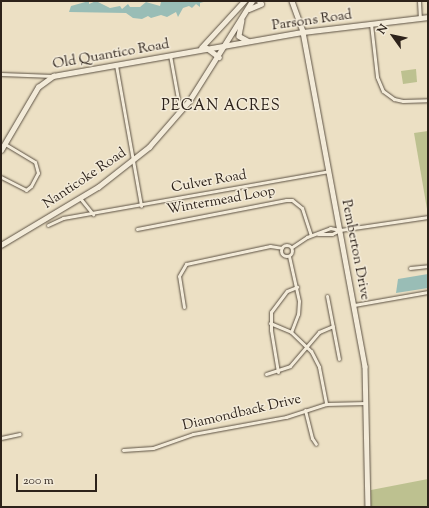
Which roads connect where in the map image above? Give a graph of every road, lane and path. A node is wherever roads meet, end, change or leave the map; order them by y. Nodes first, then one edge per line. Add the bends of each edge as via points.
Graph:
1 (244, 1) edge
2 (252, 1) edge
3 (259, 1) edge
4 (292, 1) edge
5 (419, 1) edge
6 (246, 12) junction
7 (428, 17) edge
8 (242, 18) junction
9 (420, 18) junction
10 (371, 24) junction
11 (303, 32) junction
12 (248, 41) junction
13 (226, 44) junction
14 (207, 48) junction
15 (200, 49) junction
16 (170, 55) junction
17 (218, 57) junction
18 (116, 65) junction
19 (1, 74) edge
20 (53, 76) junction
21 (428, 100) edge
22 (181, 112) junction
23 (5, 144) junction
24 (1, 150) edge
25 (133, 160) junction
26 (329, 171) junction
27 (1, 177) edge
28 (80, 198) junction
29 (141, 206) junction
30 (93, 214) junction
31 (428, 217) edge
32 (48, 225) dead end
33 (137, 229) dead end
34 (340, 230) junction
35 (316, 234) junction
36 (311, 235) junction
37 (1, 245) edge
38 (292, 247) junction
39 (282, 248) junction
40 (289, 256) junction
41 (428, 266) edge
42 (410, 268) dead end
43 (297, 287) junction
44 (428, 292) edge
45 (327, 296) dead end
46 (354, 305) junction
47 (184, 307) dead end
48 (270, 323) junction
49 (332, 326) junction
50 (291, 332) junction
51 (306, 345) junction
52 (339, 359) dead end
53 (278, 372) junction
54 (266, 374) dead end
55 (366, 403) junction
56 (326, 404) junction
57 (305, 410) junction
58 (20, 434) dead end
59 (1, 438) edge
60 (316, 444) dead end
61 (123, 450) dead end
62 (368, 507) edge

1 - 15 street
2 - 6 street, Nanticoke Road
3 - 6 street via 261,4
4 - 11 street, Pemberton Drive
5 - 9 street
6 - 8 street, Nanticoke Road
7 - 9 street, Parsons Road
8 - 12 street via 239,36
8 - 13 street, Nanticoke Road
9 - 10 street, Parsons Road
10 - 11 street, Parsons Road
10 - 21 street via 377,77 383,90 394,99
11 - 12 street, Parsons Road
11 - 26 street, Pemberton Drive
12 - 13 street, Parsons Road
13 - 14 street, Parsons Road
13 - 17 street, Nanticoke Road
14 - 15 street, Parsons Road
14 - 17 street
15 - 16 street, Old Quantico Road
16 - 18 street, Old Quantico Road
16 - 22 street
17 - 22 street, Nanticoke Road
18 - 20 street, Old Quantico Road
18 - 25 street
19 - 20 street
20 - 23 street, Old Quantico Road via 38,87
22 - 25 street, Nanticoke Road
23 - 24 street, Old Quantico Road
23 - 27 street via 35,162 38,173 26,190
25 - 28 street, Nanticoke Road
25 - 29 street
26 - 29 street, Culver Road
26 - 34 street, Pemberton Drive
28 - 30 street
28 - 37 street, Nanticoke Road
29 - 30 street, Culver Road
30 - 32 street, Culver Road via 54,220
31 - 34 street
33 - 36 street, Wintermead Loop via 292,200 302,208
34 - 35 street via 332,234
34 - 35 street via 330,228
34 - 46 street, Pemberton Drive
35 - 36 street
36 - 38 street
38 - 39 street via 287,245
38 - 40 street
39 - 40 street via 283,254
39 - 47 street via 264,247 186,264 179,276
40 - 43 street
41 - 42 street
43 - 48 street via 287,291 277,304 271,312
43 - 50 street via 299,310
44 - 46 street
45 - 49 street
46 - 55 street, Pemberton Drive via 365,367
48 - 50 street
48 - 53 street
49 - 51 street via 319,332
49 - 52 street
50 - 51 street
51 - 53 street via 290,366
51 - 56 street via 319,367
53 - 54 street
55 - 56 street, Diamondback Drive
55 - 62 street, Pemberton Drive
56 - 57 street, Diamondback Drive
57 - 60 street
57 - 61 street, Diamondback Drive via 286,417 193,434 153,448
58 - 59 street

